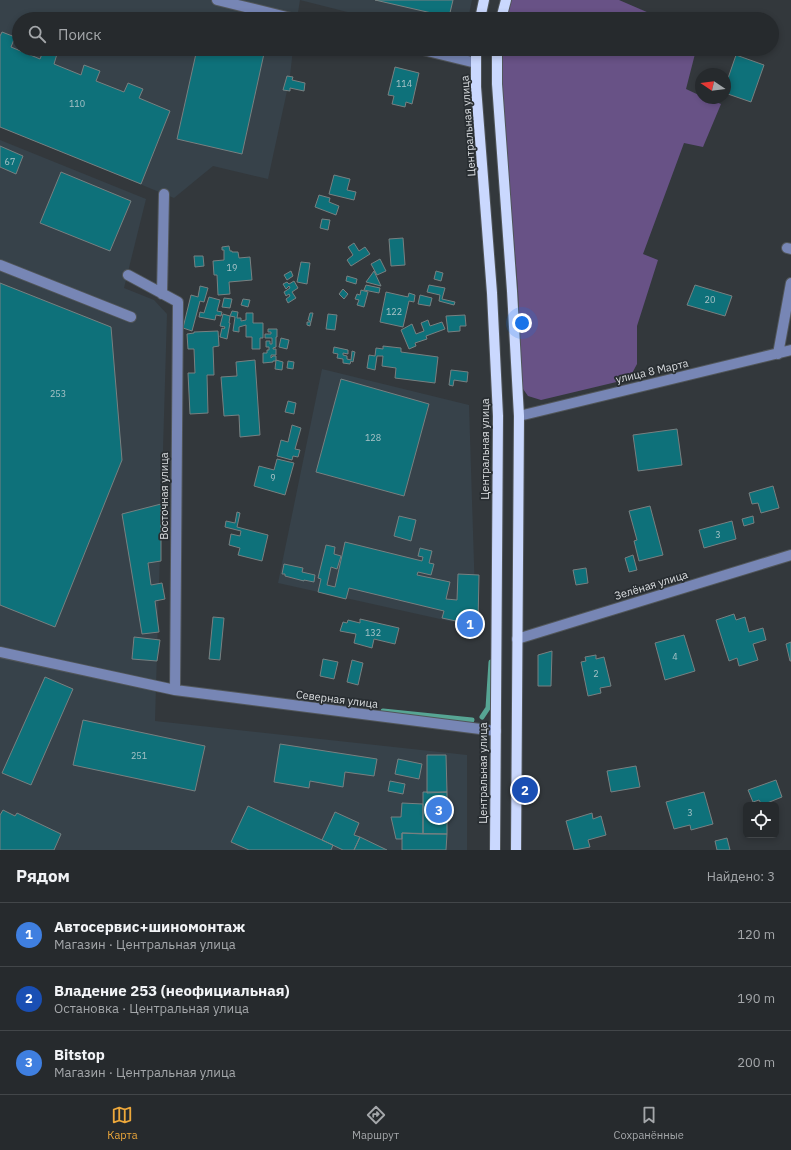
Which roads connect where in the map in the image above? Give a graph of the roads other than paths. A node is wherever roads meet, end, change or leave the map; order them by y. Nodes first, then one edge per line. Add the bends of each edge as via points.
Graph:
1 (217, 0) edge
2 (484, 0) edge
3 (506, 0) edge
4 (266, 12) edge
5 (481, 12) edge
6 (503, 12) edge
7 (448, 56) edge
8 (476, 56) edge
9 (497, 56) edge
10 (476, 63) junction
11 (164, 194) dead end
12 (0, 265) edge
13 (128, 276) dead end
14 (791, 283) edge
15 (162, 294) junction
16 (131, 317) dead end
17 (791, 350) edge
18 (778, 354) junction
19 (519, 416) junction
20 (791, 555) edge
21 (517, 639) junction
22 (0, 652) edge
23 (175, 690) junction
24 (496, 731) junction
25 (495, 850) edge
26 (516, 850) edge

1 - 4 street
2 - 5 main road
3 - 6 main road
7 - 10 street
8 - 10 main road, Центральная улица
9 - 19 main road
10 - 24 main road, Центральная улица via 498,416
11 - 15 street
12 - 16 street
13 - 15 street
14 - 18 street
15 - 23 street, Восточная улица via 178,302
17 - 18 street, улица 8 Марта
18 - 19 street, улица 8 Марта
19 - 21 main road
20 - 21 street, Зелёная улица
21 - 26 main road
22 - 23 street, Северная улица
23 - 24 street, Северная улица
24 - 25 main road, Центральная улица

